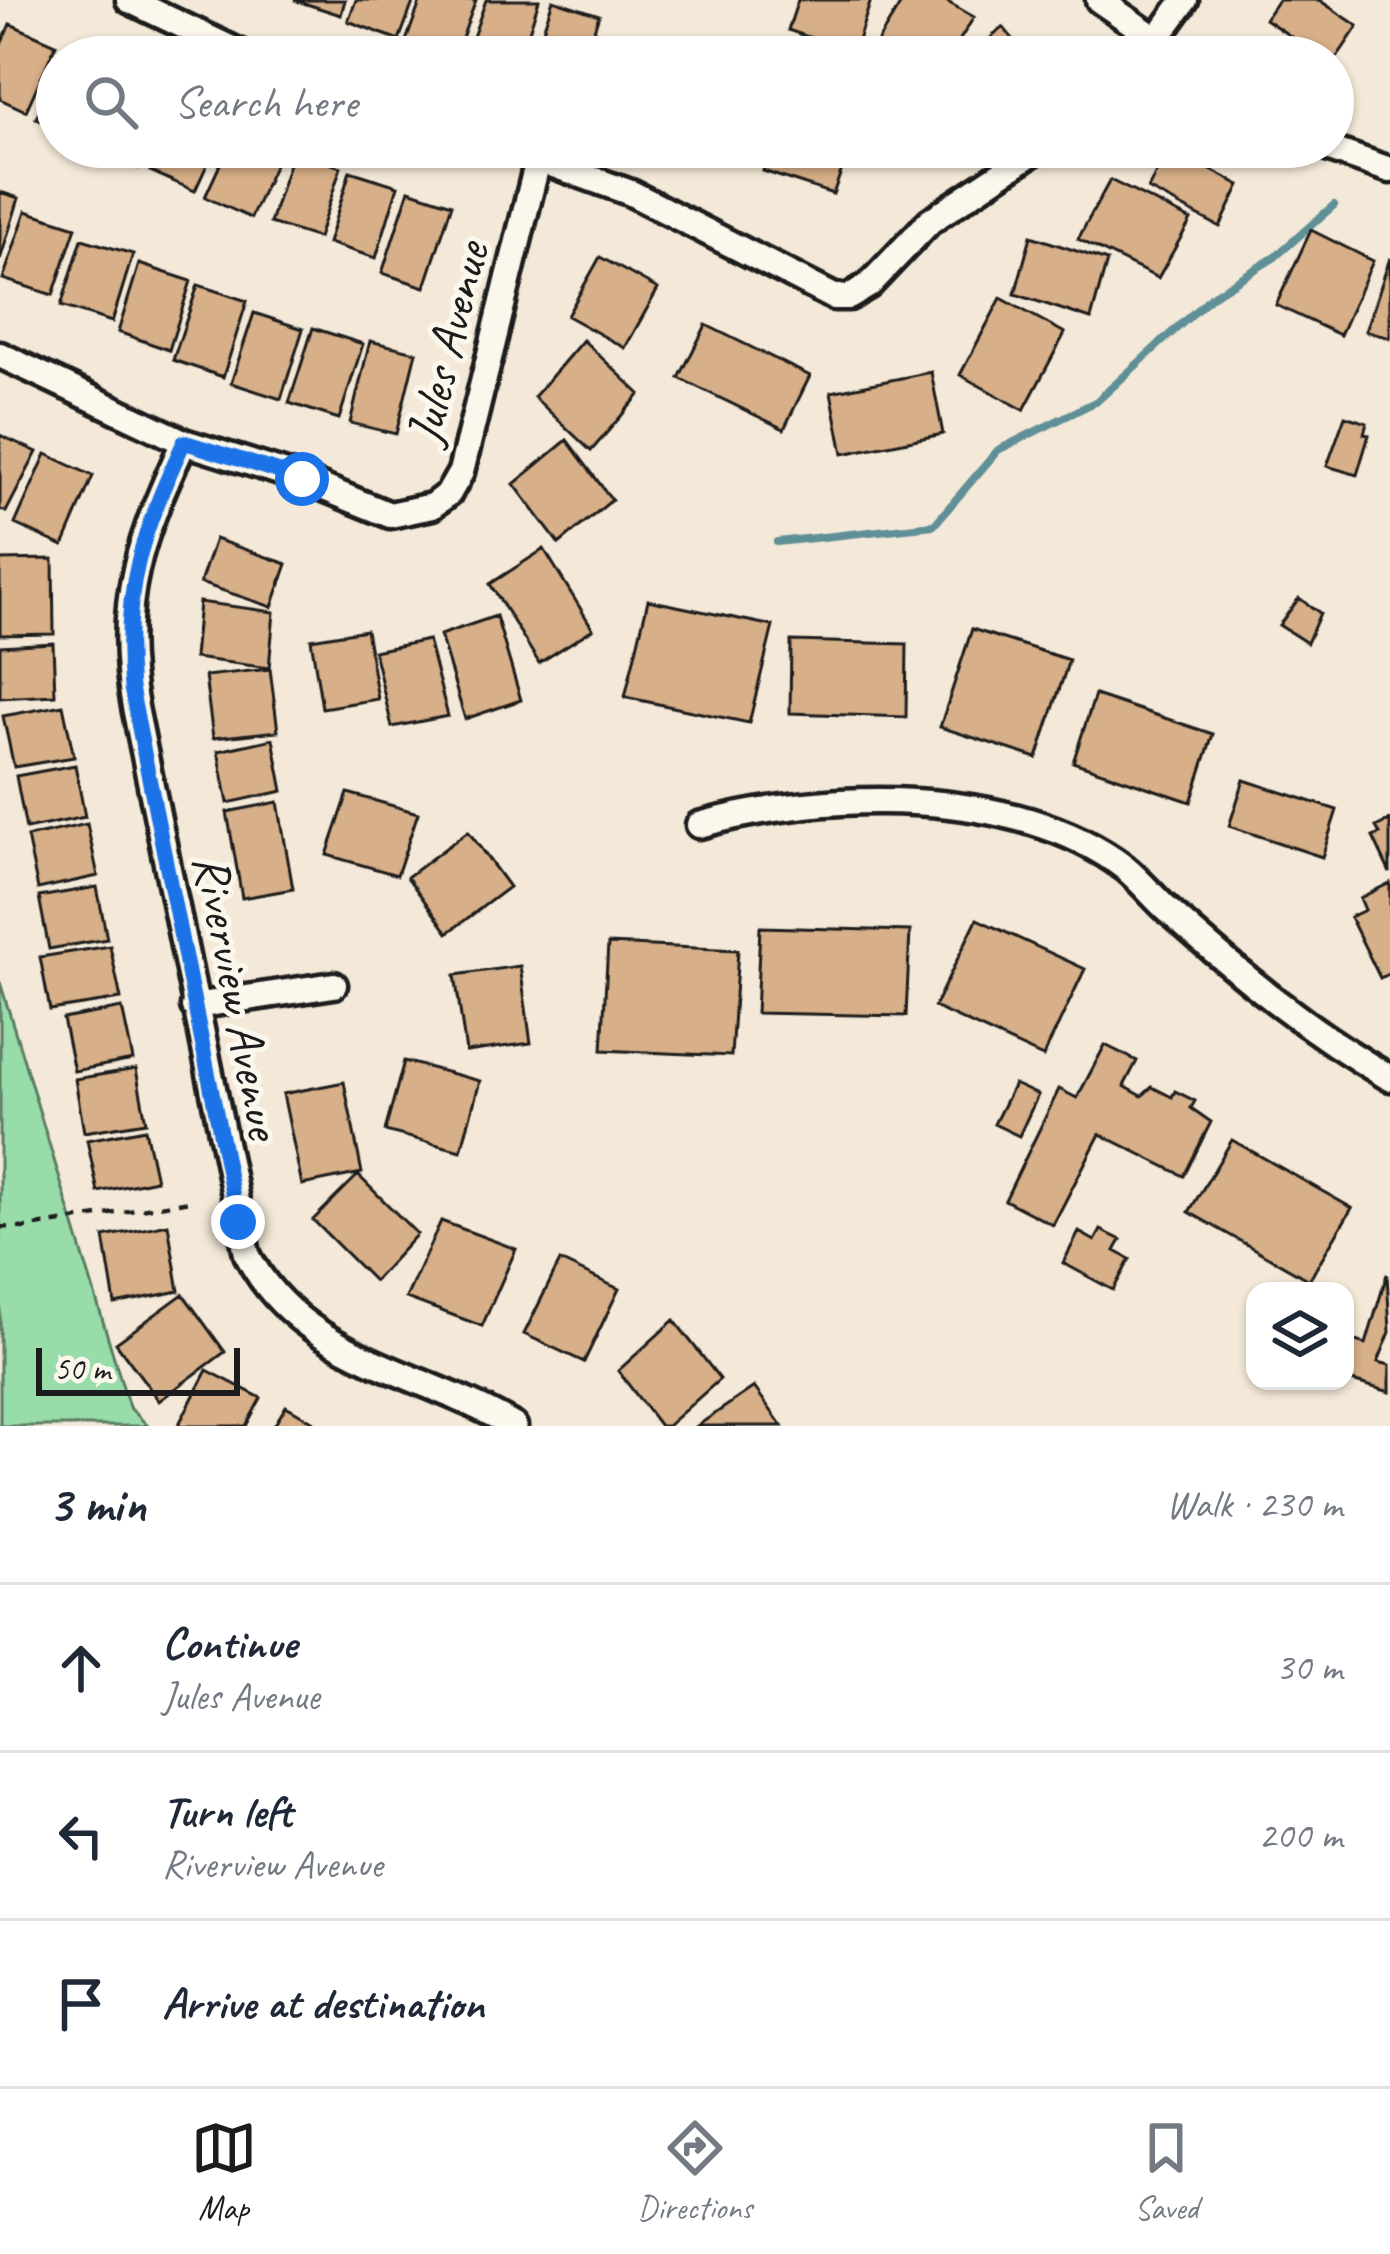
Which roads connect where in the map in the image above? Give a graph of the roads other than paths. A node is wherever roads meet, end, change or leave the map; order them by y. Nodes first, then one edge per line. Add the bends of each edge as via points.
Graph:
1 (129, 0) edge
2 (1099, 0) edge
3 (1185, 0) edge
4 (205, 36) edge
5 (1137, 36) edge
6 (1159, 36) edge
7 (1354, 157) edge
8 (536, 168) edge
9 (561, 168) edge
10 (1010, 168) edge
11 (1390, 170) edge
12 (0, 355) edge
13 (184, 442) junction
14 (699, 825) dead end
15 (334, 985) dead end
16 (194, 1006) junction
17 (1390, 1078) edge
18 (514, 1426) edge

1 - 4 street
2 - 5 street
3 - 6 street
7 - 11 street
8 - 13 street, Jules Avenue via 461,472 449,493 413,514 390,515
9 - 10 street via 631,193 834,297 869,285 930,221
12 - 13 street, Jules Avenue
13 - 16 street, Riverview Avenue via 140,545 126,639
14 - 17 street via 850,799 932,804 1052,831 1124,868 1292,1017
15 - 16 street
16 - 18 street, Riverview Avenue via 238,1222 269,1292 330,1342

